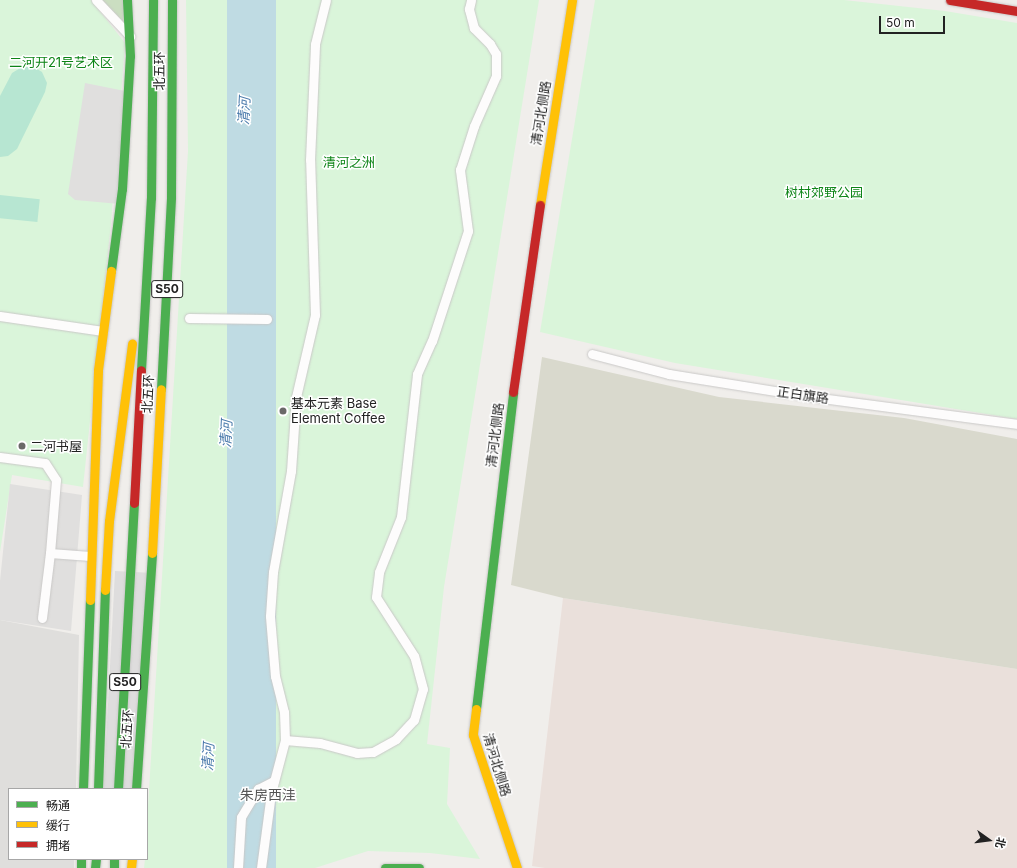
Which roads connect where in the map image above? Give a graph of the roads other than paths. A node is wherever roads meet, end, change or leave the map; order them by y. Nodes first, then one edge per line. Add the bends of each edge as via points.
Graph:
1 (96, 0) edge
2 (128, 0) edge
3 (153, 0) edge
4 (172, 0) edge
5 (326, 0) edge
6 (471, 0) edge
7 (572, 0) edge
8 (952, 0) edge
9 (1017, 10) edge
10 (130, 36) junction
11 (151, 198) junction
12 (0, 316) edge
13 (189, 318) dead end
14 (267, 319) dead end
15 (103, 331) junction
16 (592, 354) dead end
17 (1017, 424) edge
18 (0, 457) edge
19 (50, 553) junction
20 (90, 556) junction
21 (42, 618) dead end
22 (285, 740) junction
23 (274, 781) junction
24 (83, 788) edge
25 (98, 788) edge
26 (118, 788) edge
27 (136, 788) edge
28 (238, 868) edge
29 (261, 868) edge
30 (385, 868) edge
31 (419, 868) edge
32 (517, 868) edge

1 - 10 street
2 - 10 main road
3 - 11 main road, 北五环 / S50
4 - 27 main road, 北五环 / S50 via 171,197
5 - 22 street via 314,44 310,160 315,315 296,397 291,471 273,572 270,616 275,676 284,712
6 - 22 street via 469,9 474,28 496,54 496,76 474,126 460,170 468,231 432,341 417,374 401,517 379,572 376,597 414,656 423,688 414,720 396,739 373,752 357,753 320,743
7 - 32 main road, 清河北侧路 via 519,340 473,735
8 - 9 main road
10 - 15 main road via 122,189
11 - 25 main road via 109,521
11 - 26 main road, 北五环 / S50
12 - 15 street
13 - 14 street
15 - 20 main road via 98,370
16 - 17 street, 正白旗路 via 669,374 813,397
18 - 19 street via 45,463 56,480
19 - 20 street
19 - 21 street
20 - 24 main road
22 - 23 street
23 - 28 street via 258,789 241,817
23 - 29 street
30 - 31 main road

